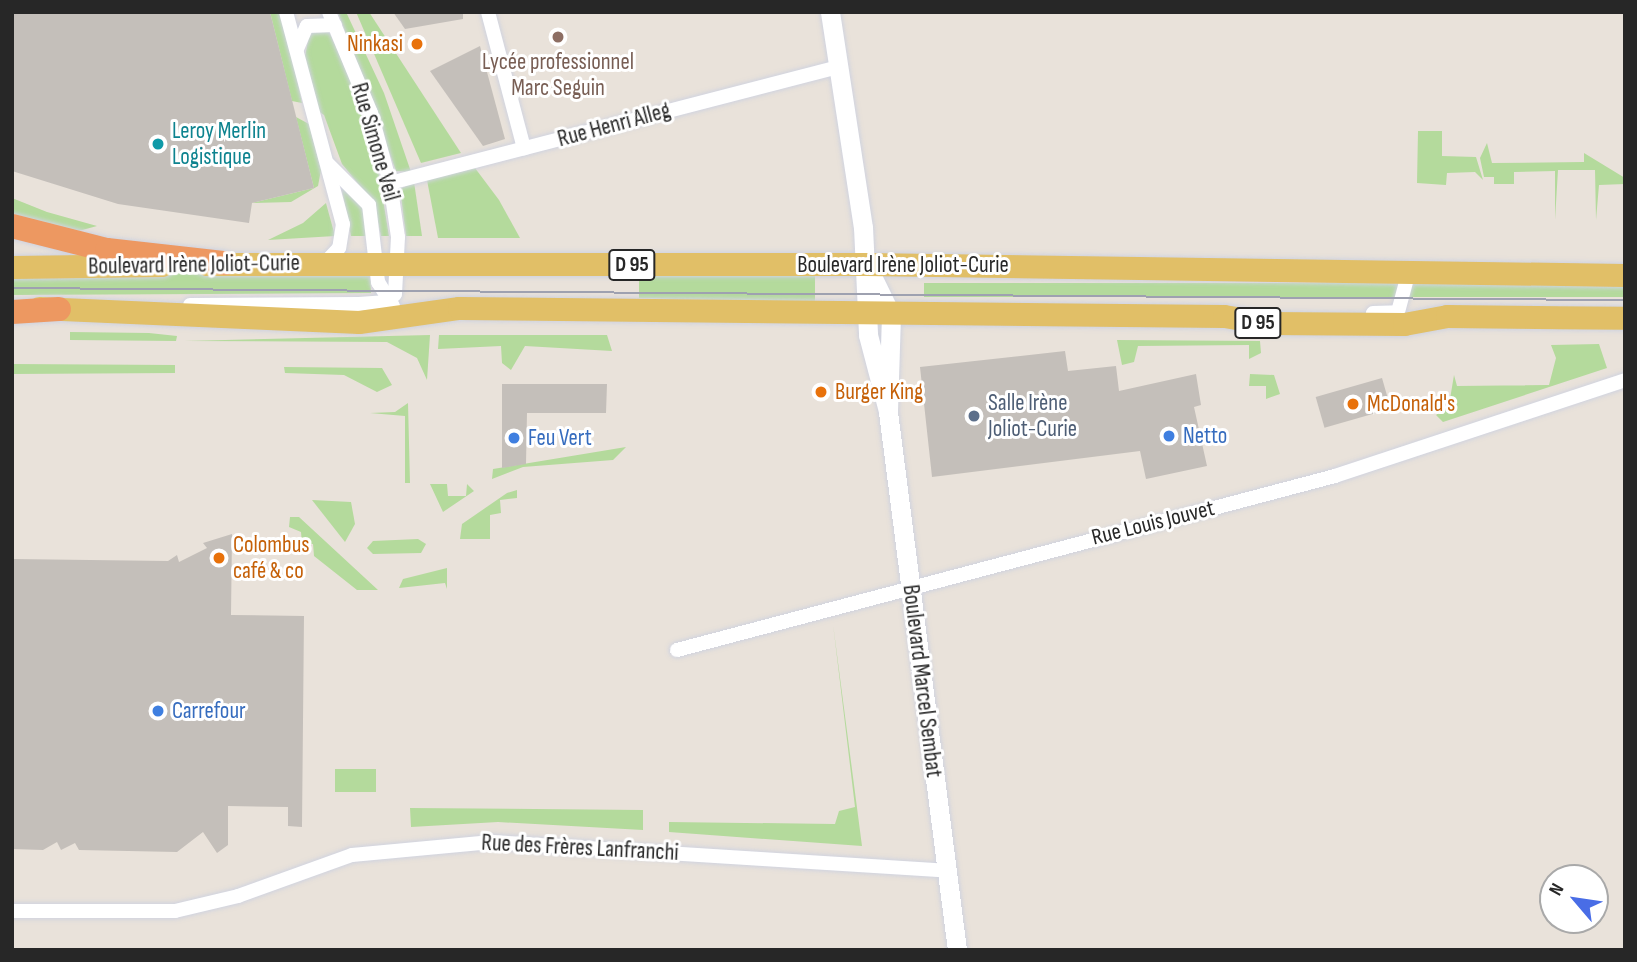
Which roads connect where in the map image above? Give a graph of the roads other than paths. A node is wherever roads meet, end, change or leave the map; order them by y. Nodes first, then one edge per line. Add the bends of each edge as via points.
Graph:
1 (286, 12) edge
2 (488, 12) edge
3 (830, 12) edge
4 (332, 18) edge
5 (296, 54) junction
6 (838, 67) junction
7 (524, 148) junction
8 (328, 164) junction
9 (390, 183) junction
10 (12, 226) edge
11 (225, 263) junction
12 (325, 263) junction
13 (387, 263) junction
14 (866, 264) junction
15 (12, 267) edge
16 (1409, 271) junction
17 (1625, 275) edge
18 (396, 307) junction
19 (12, 309) edge
20 (59, 309) joint
21 (866, 315) junction
22 (891, 315) junction
23 (1224, 316) junction
24 (1625, 318) edge
25 (1625, 380) edge
26 (888, 412) junction
27 (910, 588) junction
28 (677, 650) dead end
29 (947, 871) junction
30 (12, 911) edge
31 (957, 950) edge

1 - 5 street, Rue Simone Veil
2 - 7 street
3 - 6 street, Boulevard Marcel Sembat
4 - 5 street, Rue Simone Veil via 307,26
4 - 9 street, Rue Simone Veil via 371,113
5 - 8 street, Rue Simone Veil
6 - 7 street, Rue Henri Alleg
6 - 14 street, Boulevard Marcel Sembat
7 - 9 street, Rue Henri Alleg
8 - 12 street, Rue Simone Veil via 343,236
8 - 13 street, Rue Simone Veil via 369,205
9 - 13 street, Rue Simone Veil
10 - 11 highway via 107,250
11 - 12 main road, Boulevard Irène Joliot-Curie / D 95
11 - 15 main road, Boulevard Irène Joliot-Curie / D 95
12 - 13 main road, Boulevard Irène Joliot-Curie / D 95
13 - 14 main road, Boulevard Irène Joliot-Curie / D 95
13 - 18 street
13 - 18 street
14 - 16 main road, Boulevard Irène Joliot-Curie / D 95
14 - 21 street, Boulevard Marcel Sembat
14 - 22 street, Boulevard Marcel Sembat
16 - 17 main road, Boulevard Irène Joliot-Curie / D 95
16 - 23 street, Boulevard Irène Joliot-Curie via 1398,312
18 - 20 main road, Boulevard Irène Joliot-Curie / D 95 via 359,322
18 - 21 main road, Boulevard Irène Joliot-Curie / D 95
19 - 20 highway
21 - 22 main road, Boulevard Irène Joliot-Curie / D 95
21 - 26 street, Boulevard Marcel Sembat via 877,389
22 - 23 main road, Boulevard Irène Joliot-Curie / D 95
22 - 26 street, Boulevard Marcel Sembat
23 - 24 main road, Boulevard Irène Joliot-Curie / D 95 via 1266,323 1404,324 1447,316
25 - 27 street, Rue Louis Jouvet via 1335,476
26 - 27 street, Boulevard Marcel Sembat
27 - 28 street, Rue Louis Jouvet
27 - 29 street, Boulevard Marcel Sembat
29 - 30 street, Rue des Frères Lanfranchi via 491,842 352,855 238,896 175,911
29 - 31 street, Boulevard Marcel Sembat

